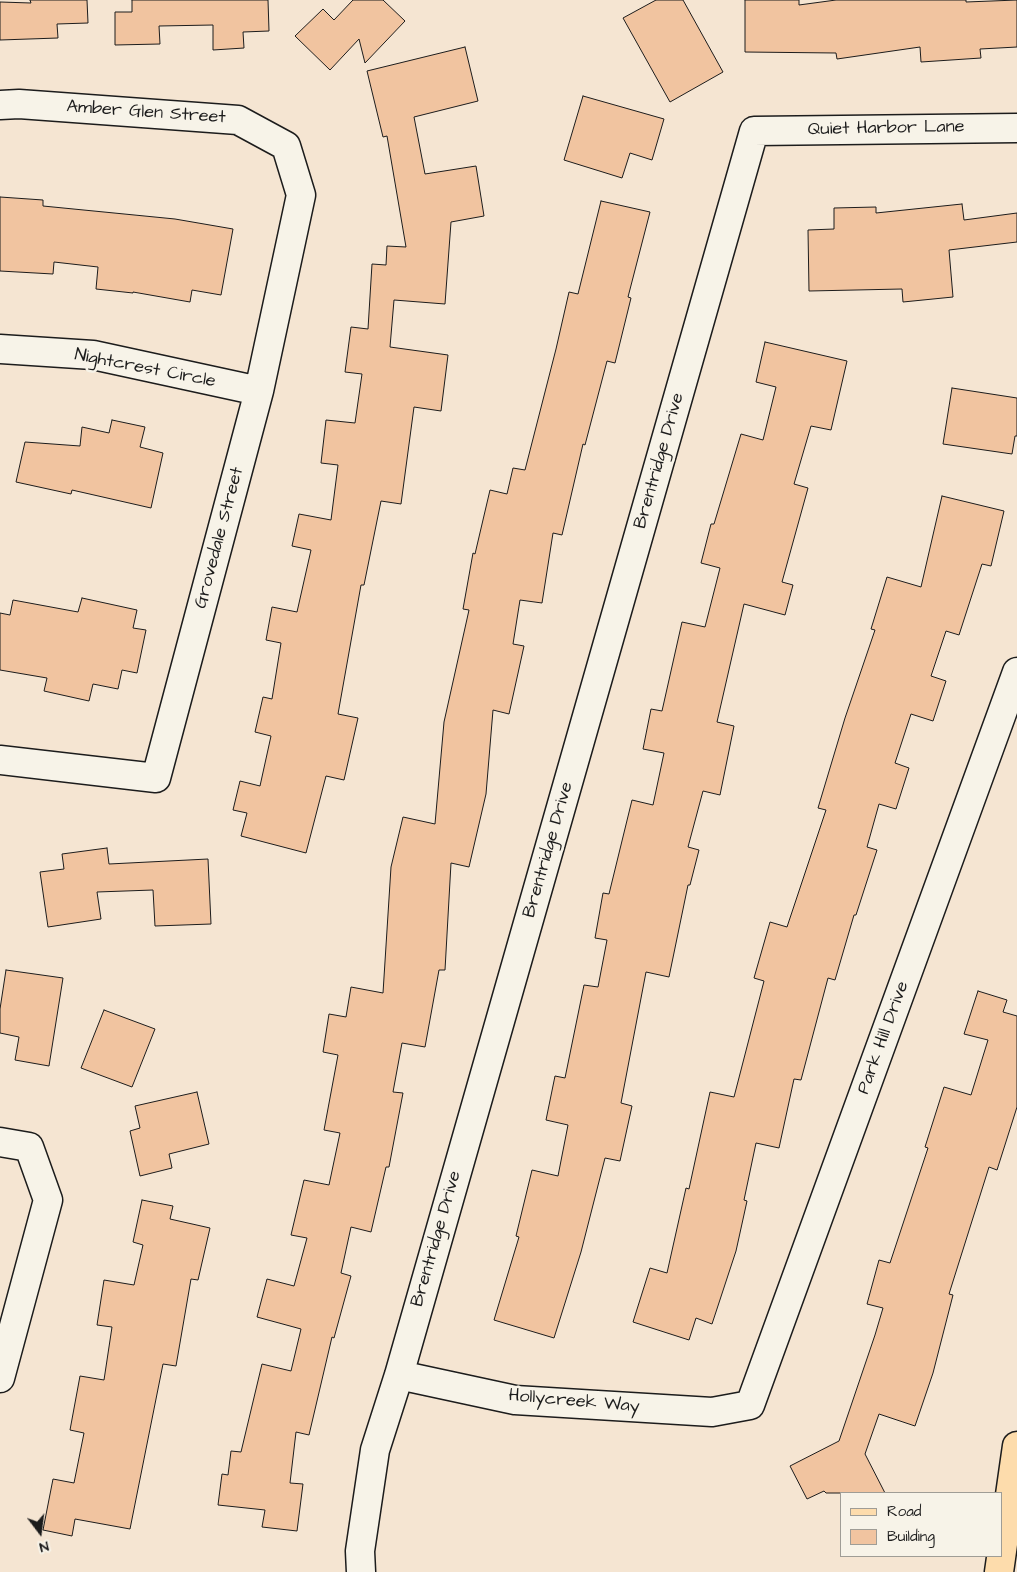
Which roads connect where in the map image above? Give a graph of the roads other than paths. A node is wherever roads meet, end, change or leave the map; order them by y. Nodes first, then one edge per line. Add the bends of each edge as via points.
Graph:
1 (0, 105) edge
2 (1017, 128) edge
3 (754, 131) joint
4 (286, 146) joint
5 (0, 349) edge
6 (259, 391) junction
7 (1017, 672) edge
8 (0, 760) edge
9 (0, 1142) edge
10 (399, 1375) junction
11 (0, 1378) edge
12 (750, 1405) joint
13 (1017, 1446) edge
14 (1002, 1551) edge
15 (1001, 1557) edge
16 (361, 1572) edge
17 (999, 1572) edge

1 - 4 street, Amber Glen Street via 238,120
2 - 3 street, Quiet Harbor Lane
3 - 10 street, Brentridge Drive
4 - 6 street, Grovedale Street via 301,195
5 - 6 street, Nightcrest Circle via 92,355
6 - 8 street, Grovedale Street via 156,778
7 - 12 street, Park Hill Drive
9 - 11 street via 29,1147 48,1200
10 - 12 street, Hollycreek Way via 515,1400 712,1412
10 - 16 street, Brentridge Drive via 374,1450 360,1551
13 - 14 main road
15 - 17 main road

